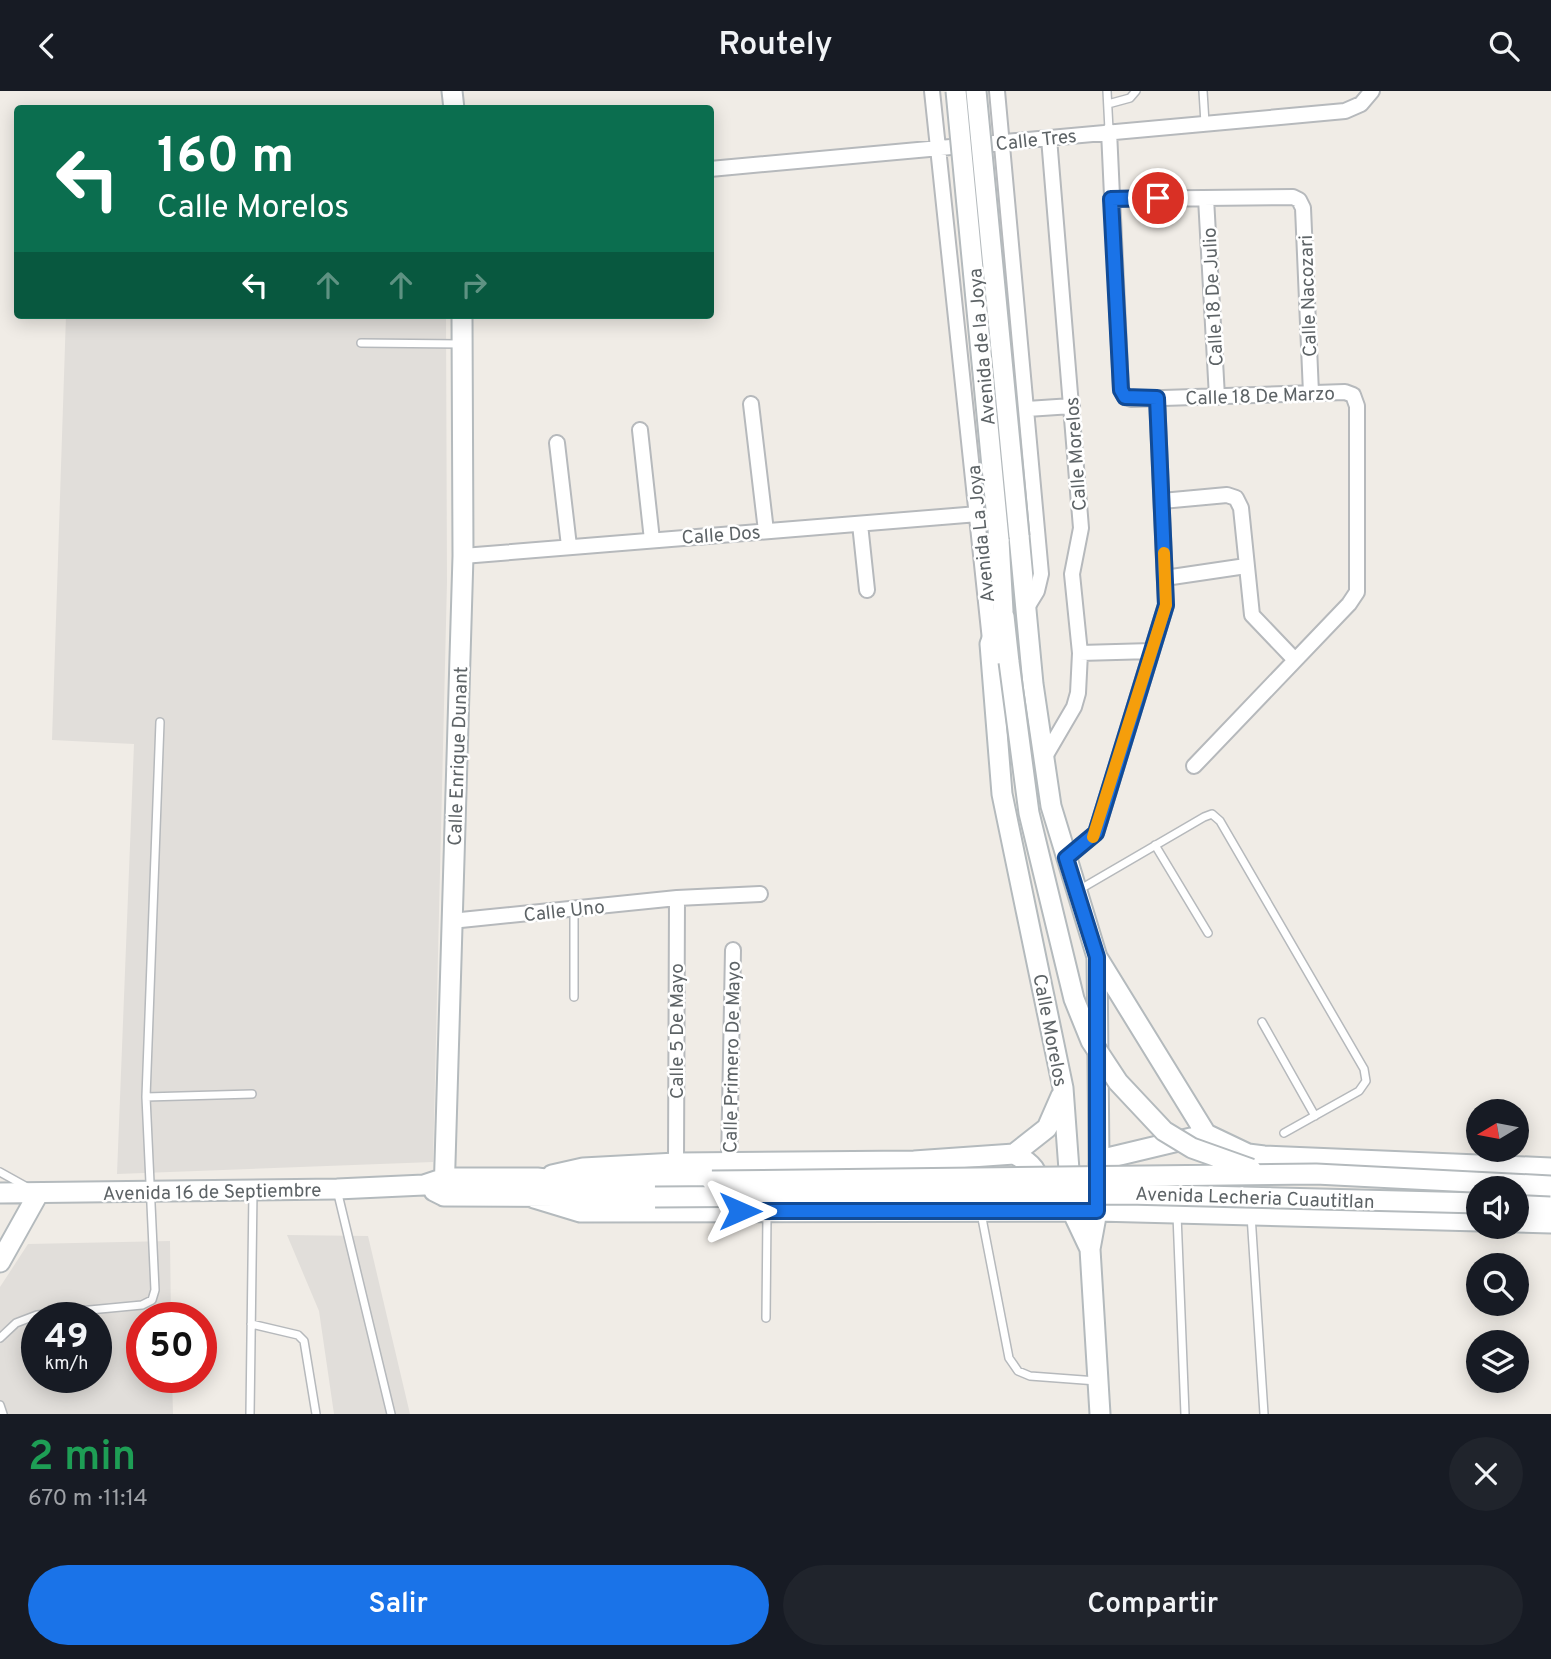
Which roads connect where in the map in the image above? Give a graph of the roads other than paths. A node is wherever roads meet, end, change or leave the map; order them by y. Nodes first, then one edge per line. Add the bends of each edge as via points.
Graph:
1 (932, 91) edge
2 (956, 91) edge
3 (976, 91) edge
4 (996, 91) edge
5 (1107, 91) edge
6 (1136, 91) edge
7 (1202, 91) edge
8 (1373, 91) edge
9 (1108, 104) junction
10 (1206, 123) junction
11 (1108, 131) junction
12 (1049, 138) junction
13 (1003, 143) junction
14 (938, 148) junction
15 (714, 169) edge
16 (1206, 198) junction
17 (1111, 199) junction
18 (462, 319) edge
19 (360, 343) dead end
20 (462, 344) junction
21 (1311, 393) junction
22 (1217, 397) junction
23 (1157, 398) junction
24 (751, 404) dead end
25 (1072, 405) junction
26 (1027, 409) junction
27 (640, 430) dead end
28 (557, 443) dead end
29 (1163, 501) junction
30 (978, 514) junction
31 (860, 524) junction
32 (766, 531) junction
33 (652, 540) junction
34 (569, 546) junction
35 (463, 556) junction
36 (1246, 566) junction
37 (1165, 578) junction
38 (867, 590) dead end
39 (1025, 605) junction
40 (1003, 607) junction
41 (990, 644) junction
42 (1152, 651) junction
43 (1080, 653) junction
44 (1295, 660) junction
45 (160, 722) dead end
46 (1043, 760) junction
47 (1195, 766) dead end
48 (1155, 845) junction
49 (1066, 858) junction
50 (1076, 891) junction
51 (760, 894) dead end
52 (677, 898) junction
53 (574, 910) junction
54 (451, 921) junction
55 (1208, 933) dead end
56 (733, 950) dead end
57 (1097, 957) junction
58 (574, 997) dead end
59 (1262, 1022) dead end
60 (1063, 1088) junction
61 (252, 1094) dead end
62 (146, 1097) junction
63 (1315, 1116) junction
64 (1284, 1133) dead end
65 (1206, 1135) junction
66 (1177, 1140) junction
67 (1014, 1154) junction
68 (1099, 1160) junction
69 (676, 1163) junction
70 (729, 1163) junction
71 (1551, 1168) edge
72 (0, 1172) edge
73 (537, 1178) junction
74 (444, 1187) junction
75 (1551, 1187) edge
76 (337, 1189) junction
77 (149, 1191) junction
78 (253, 1191) junction
79 (0, 1193) edge
80 (38, 1194) junction
81 (534, 1198) junction
82 (1359, 1200) junction
83 (1466, 1203) edge
84 (1529, 1203) edge
85 (1551, 1204) edge
86 (767, 1211) junction
87 (981, 1211) junction
88 (1034, 1211) junction
89 (1072, 1211) junction
90 (1097, 1211) junction
91 (1153, 1212) junction
92 (1177, 1212) junction
93 (1251, 1215) junction
94 (1466, 1221) edge
95 (1529, 1222) edge
96 (1551, 1223) edge
97 (1090, 1249) junction
98 (0, 1262) edge
99 (766, 1318) dead end
100 (251, 1324) junction
101 (0, 1338) edge
102 (1098, 1381) junction
103 (0, 1405) edge
104 (3, 1414) edge
105 (250, 1414) edge
106 (316, 1414) edge
107 (391, 1414) edge
108 (1100, 1414) edge
109 (1185, 1414) edge
110 (1264, 1414) edge

1 - 14 street, Avenida La Joya
2 - 40 main road, Avenida de la Joya, bridge
3 - 39 main road, Avenida de la Joya, bridge
4 - 13 street, Avenida La Joya
5 - 9 lane
6 - 9 lane via 1130,98
7 - 10 lane
8 - 10 street, Calle Tres via 1361,104 1345,111
9 - 11 lane
10 - 11 street, Calle Tres
11 - 12 street, Calle Tres
11 - 17 street
12 - 13 street, Calle Tres
12 - 25 street, Calle Morelos
13 - 14 street, Calle Tres
13 - 26 street, Avenida La Joya
14 - 15 street, Calle Tres
14 - 30 street, Avenida La Joya
16 - 17 street
16 - 21 street, Calle Nacozari via 1300,200
16 - 22 street, Calle 18 De Julio
17 - 23 street, Calle 18 De Marzo via 1121,390 1125,397
18 - 20 main road, Calle Enrique Dunant
19 - 20 lane
20 - 35 main road, Calle Enrique Dunant
21 - 22 street, Calle 18 De Marzo
21 - 44 street, Calle 18 De Marzo via 1353,395 1357,406 1357,592
22 - 23 street, Calle 18 De Marzo
23 - 29 street
24 - 32 street
25 - 26 street
25 - 43 street, Calle Morelos via 1081,528 1072,574
26 - 39 street, Avenida La Joya via 1041,574 1037,590
27 - 33 street
28 - 34 street
29 - 36 street via 1236,498
29 - 37 street
30 - 31 street, Calle Dos
30 - 41 street, Avenida La Joya
31 - 32 street, Calle Dos
31 - 38 street
32 - 33 street, Calle Dos
33 - 34 street, Calle Dos
34 - 35 street, Calle Dos
35 - 54 main road, Calle Enrique Dunant
36 - 37 street
36 - 44 street via 1252,615
37 - 42 street via 1166,605
39 - 46 main road, Calle Morelos
40 - 41 main road, Calle Morelos
40 - 82 main road, Avenida de la Joya, bridge via 1029,813 1074,999 1091,1041 1141,1110 1192,1148
41 - 60 main road, Calle Morelos via 1002,794
42 - 43 street
42 - 49 street via 1096,833
43 - 46 street, Calle Morelos via 1079,693
44 - 47 street
45 - 62 lane
46 - 49 main road, Calle Morelos
48 - 50 lane
48 - 55 lane
48 - 63 lane via 1212,814 1220,821 1364,1069 1366,1081 1359,1091
49 - 50 main road, Calle Morelos
50 - 57 main road, Calle Morelos
51 - 52 street, Calle Uno
52 - 53 street, Calle Uno
52 - 69 street, Calle 5 De Mayo
53 - 54 street, Calle Uno
53 - 58 lane
54 - 74 main road, Calle Enrique Dunant
56 - 70 street, Calle Primero De Mayo
57 - 65 main road
57 - 68 main road, Calle Morelos
59 - 63 lane
60 - 67 main road via 1047,1128
60 - 89 main road, Calle Morelos
61 - 62 lane
62 - 77 lane
63 - 64 lane
65 - 66 main road
65 - 71 main road via 1248,1154 1265,1156
66 - 68 main road
66 - 91 main road via 1144,1172 1143,1191
67 - 70 main road via 914,1161
67 - 88 main road via 1028,1161 1038,1174
68 - 90 main road, Calle Morelos
69 - 70 main road
69 - 73 main road via 583,1168
72 - 80 lane
73 - 74 main road
73 - 75 main road, Avenida Lecheria Cuautitlan, bridge via 579,1183 1316,1174
74 - 76 main road, Avenida 16 de Septiembre
74 - 81 main road, Avenida Lecheria Cuautitlan
76 - 78 main road, Avenida 16 de Septiembre
76 - 107 lane
77 - 78 main road, Avenida 16 de Septiembre
77 - 80 main road, Avenida 16 de Septiembre
77 - 101 lane via 152,1300 142,1305 37,1315
78 - 100 lane
79 - 80 main road, Avenida 16 de Septiembre
80 - 98 main road
81 - 82 main road, Avenida Lecheria Cuautitlan, bridge via 1128,1194
81 - 86 main road via 580,1212
82 - 83 main road, Avenida Lecheria Cuautitlan, bridge
84 - 85 main road
86 - 87 main road
86 - 99 lane
87 - 88 main road
87 - 102 lane via 1013,1364 1030,1376
88 - 89 main road
89 - 90 main road
89 - 97 main road
90 - 91 main road
90 - 97 main road, Calle Morelos
91 - 92 main road
92 - 93 main road
92 - 109 lane
93 - 94 main road
93 - 110 lane
95 - 96 main road
97 - 102 main road
100 - 105 lane
100 - 106 lane via 298,1335 304,1341
102 - 108 main road
103 - 104 lane

